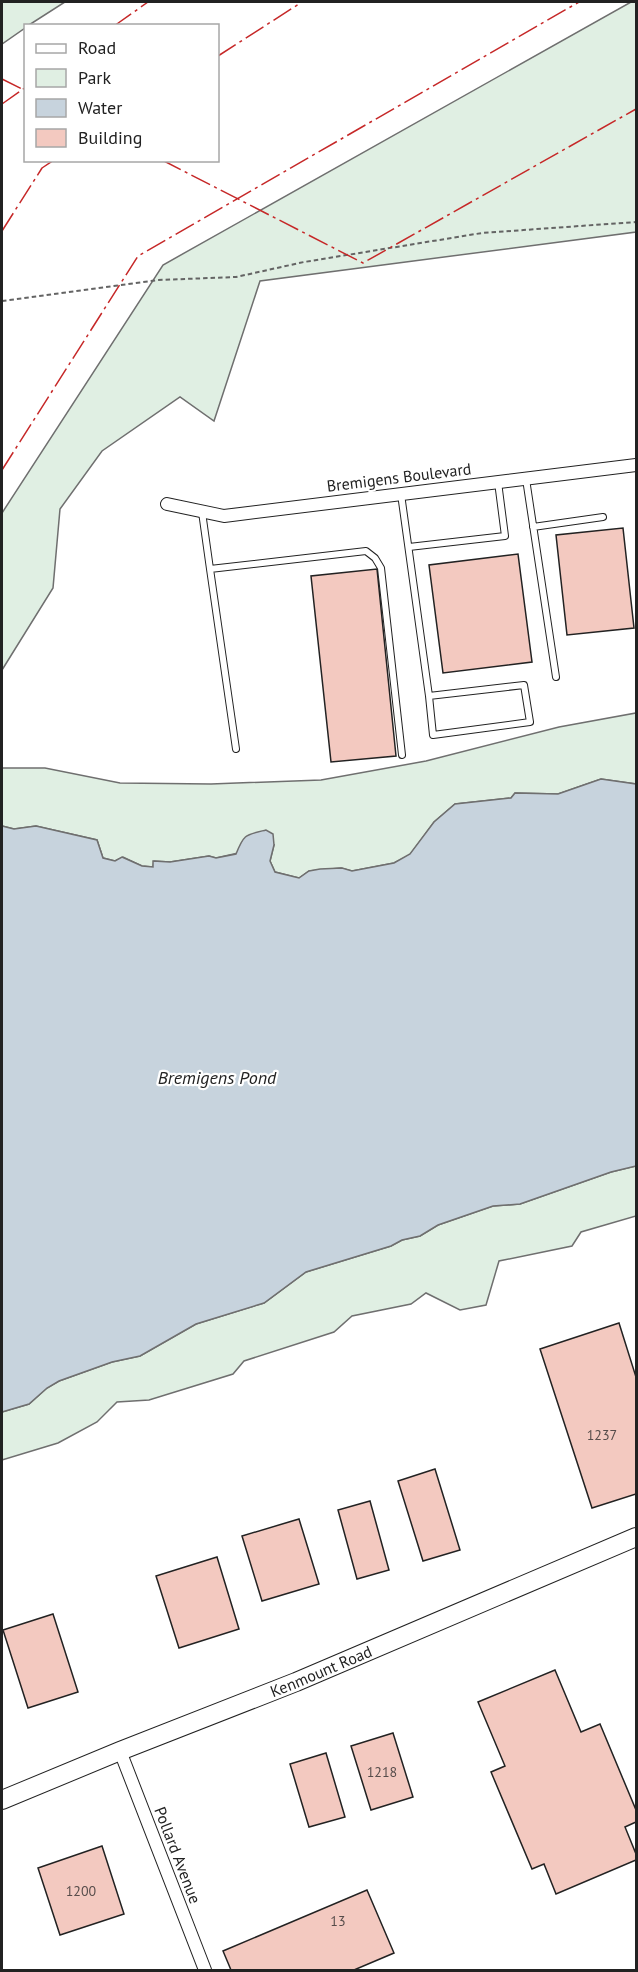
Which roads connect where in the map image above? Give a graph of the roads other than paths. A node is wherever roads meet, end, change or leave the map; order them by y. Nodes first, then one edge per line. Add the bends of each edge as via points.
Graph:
1 (636, 465) edge
2 (526, 478) junction
3 (498, 482) junction
4 (401, 494) junction
5 (167, 504) dead end
6 (202, 512) junction
7 (603, 517) dead end
8 (533, 527) junction
9 (409, 547) junction
10 (210, 570) junction
11 (556, 677) dead end
12 (429, 696) junction
13 (236, 749) dead end
14 (402, 755) dead end
15 (636, 1537) edge
16 (120, 1751) junction
17 (2, 1800) edge
18 (205, 1971) edge

1 - 2 street, Bremigens Boulevard
2 - 3 street, Bremigens Boulevard
2 - 8 lane
3 - 4 street, Bremigens Boulevard
3 - 9 lane via 505,536
4 - 6 street, Bremigens Boulevard via 224,516
4 - 9 lane
5 - 6 street, Bremigens Boulevard
6 - 10 lane
7 - 8 lane
8 - 11 lane
9 - 12 lane
10 - 13 lane
10 - 14 lane via 366,551 375,558 381,568
12 - 12 lane via 524,684 530,722 433,735
15 - 16 main road, Kenmount Road via 296,1682
16 - 17 main road, Kenmount Road
16 - 18 street, Pollard Avenue

